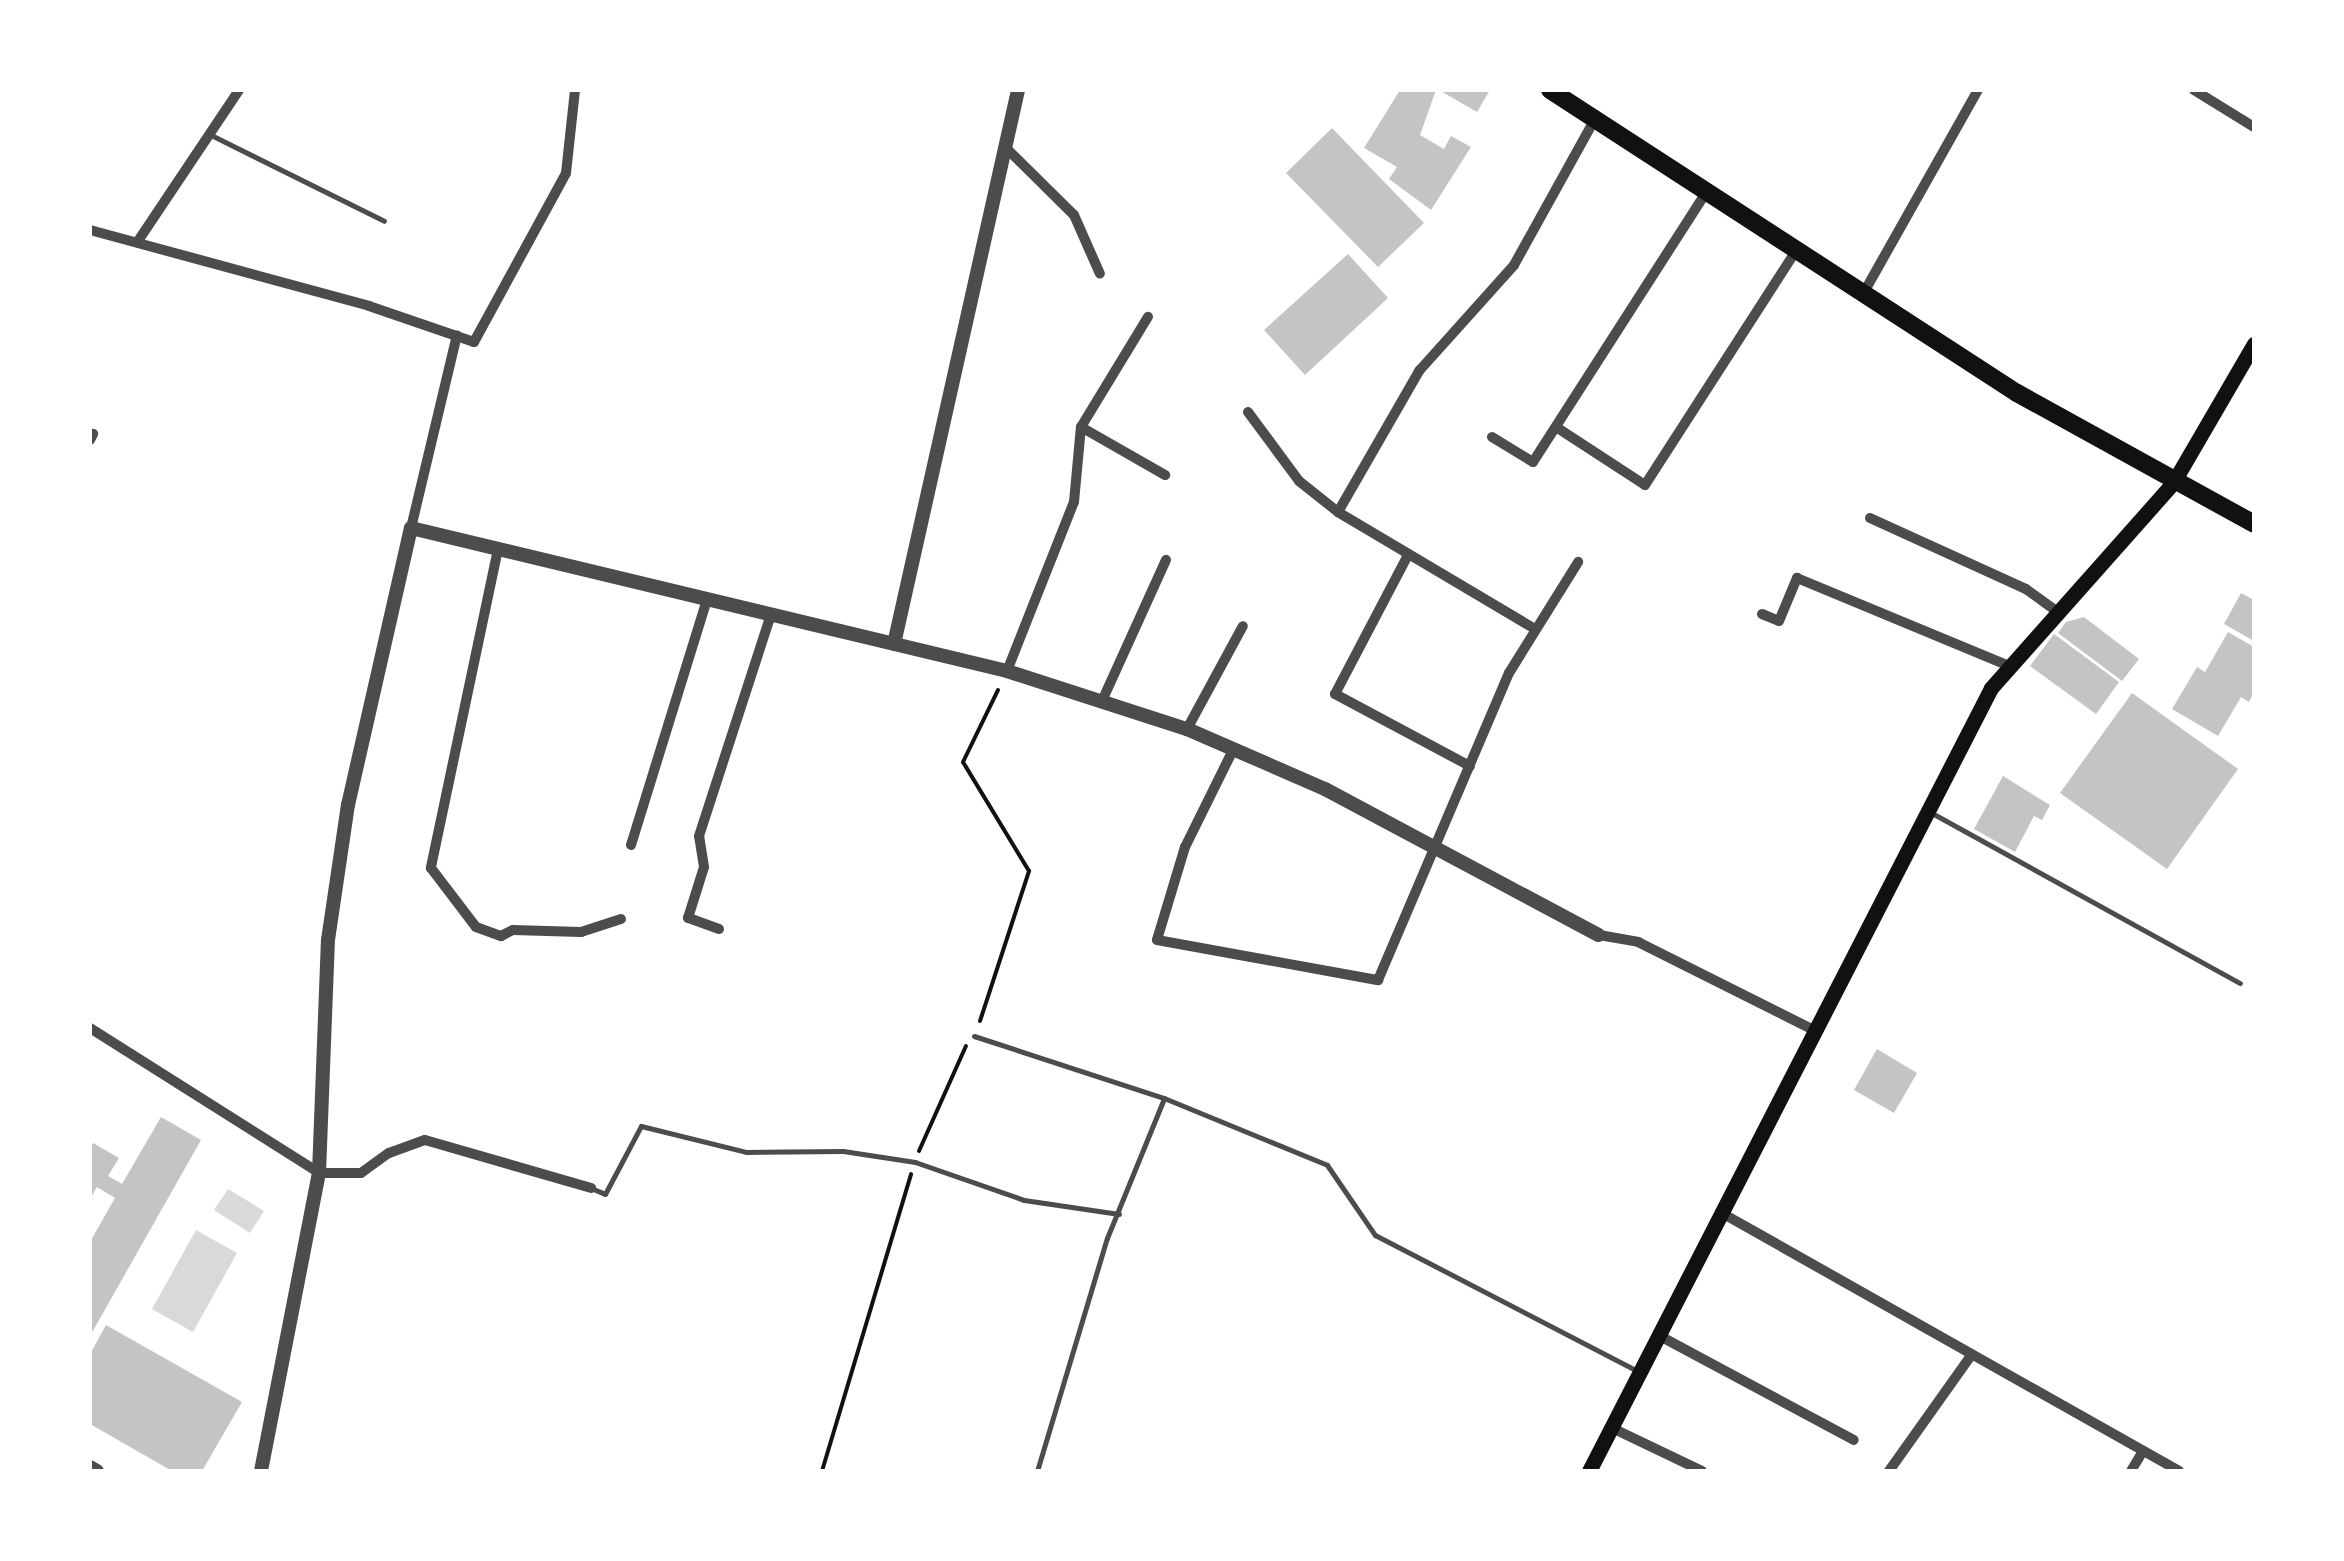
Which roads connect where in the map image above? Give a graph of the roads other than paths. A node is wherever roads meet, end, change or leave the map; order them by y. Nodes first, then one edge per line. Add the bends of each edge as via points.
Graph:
1 (239, 90) edge
2 (575, 90) edge
3 (1018, 90) edge
4 (1550, 90) edge
5 (1978, 90) edge
6 (2194, 90) edge
7 (1595, 118) junction
8 (2254, 127) edge
9 (211, 135) junction
10 (1005, 147) junction
11 (1708, 191) junction
12 (384, 221) dead end
13 (90, 230) edge
14 (138, 240) junction
15 (1796, 251) junction
16 (1100, 274) dead end
17 (1862, 295) junction
18 (1148, 317) dead end
19 (457, 336) junction
20 (2254, 344) edge
21 (1248, 412) dead end
22 (1081, 427) junction
23 (1556, 428) junction
24 (1492, 437) dead end
25 (1165, 475) dead end
26 (2174, 483) junction
27 (1338, 512) junction
28 (1870, 518) dead end
29 (2254, 524) edge
30 (411, 528) junction
31 (498, 549) junction
32 (1408, 555) junction
33 (1166, 560) dead end
34 (1578, 562) dead end
35 (707, 599) junction
36 (2055, 610) junction
37 (771, 614) junction
38 (1762, 614) dead end
39 (1243, 626) dead end
40 (1535, 629) junction
41 (894, 644) junction
42 (2009, 666) junction
43 (1006, 671) junction
44 (1102, 702) junction
45 (1187, 729) junction
46 (1234, 748) junction
47 (1470, 766) junction
48 (1928, 810) junction
49 (631, 845) dead end
50 (1432, 848) junction
51 (621, 919) dead end
52 (719, 929) dead end
53 (1599, 934) joint
54 (2240, 984) dead end
55 (90, 1028) edge
56 (1814, 1030) junction
57 (974, 1036) road end
58 (1164, 1098) junction
59 (319, 1173) junction
60 (591, 1188) joint
61 (1720, 1212) junction
62 (1119, 1214) junction
63 (1658, 1335) junction
64 (1972, 1354) junction
65 (1637, 1371) junction
66 (1610, 1427) junction
67 (1854, 1440) dead end
68 (2143, 1450) junction
69 (90, 1467) edge
70 (97, 1471) edge
71 (261, 1471) edge
72 (1037, 1471) edge
73 (1589, 1471) edge
74 (1702, 1471) edge
75 (1889, 1471) edge
76 (2131, 1471) edge
77 (2179, 1471) edge

1 - 9 street
2 - 19 street via 566,174 544,224 474,342
3 - 10 street
4 - 7 highway
5 - 17 street
6 - 8 street
7 - 11 highway
7 - 27 street via 1514,265 1419,371
9 - 12 lane
9 - 14 street
10 - 16 street via 1074,215
10 - 41 street
11 - 15 highway
11 - 23 street
13 - 14 street
14 - 19 street
15 - 17 highway
15 - 23 street via 1645,485
17 - 26 highway
18 - 22 street
19 - 30 street
20 - 26 main road
21 - 27 street via 1278,458
22 - 25 street
22 - 43 street via 1074,502
23 - 24 street via 1533,462
26 - 29 highway
26 - 36 main road
27 - 32 street
28 - 36 street via 2026,589
30 - 31 street
30 - 59 street via 348,804 328,940
31 - 35 street
31 - 51 street via 432,868 476,927 501,936 514,930 581,932
32 - 40 street
32 - 47 street via 1335,694
33 - 44 street
34 - 40 street
35 - 37 street
35 - 49 street
36 - 42 main road
37 - 41 street
37 - 52 street via 699,836 704,867 688,918
38 - 42 street via 1779,621 1797,578
39 - 45 street
40 - 47 street
41 - 43 street
42 - 48 main road
43 - 44 street
44 - 45 street
45 - 46 street
46 - 50 street
46 - 50 street via 1185,847 1157,940 1378,980
47 - 50 street
48 - 54 lane
48 - 56 main road
50 - 53 street
53 - 56 street via 1638,942
55 - 59 street
56 - 61 main road
57 - 58 lane
58 - 62 lane
58 - 65 lane via 1327,1165 1375,1235
59 - 60 street via 361,1174 389,1153 426,1140
59 - 71 street
60 - 62 lane via 605,1194 640,1126 746,1152 843,1151 915,1162 1024,1200
61 - 63 main road
61 - 64 street
62 - 72 lane
63 - 65 main road
63 - 67 street
64 - 68 street
64 - 75 street
65 - 66 main road
66 - 73 main road
66 - 74 street
68 - 76 street
68 - 77 street
69 - 70 street

